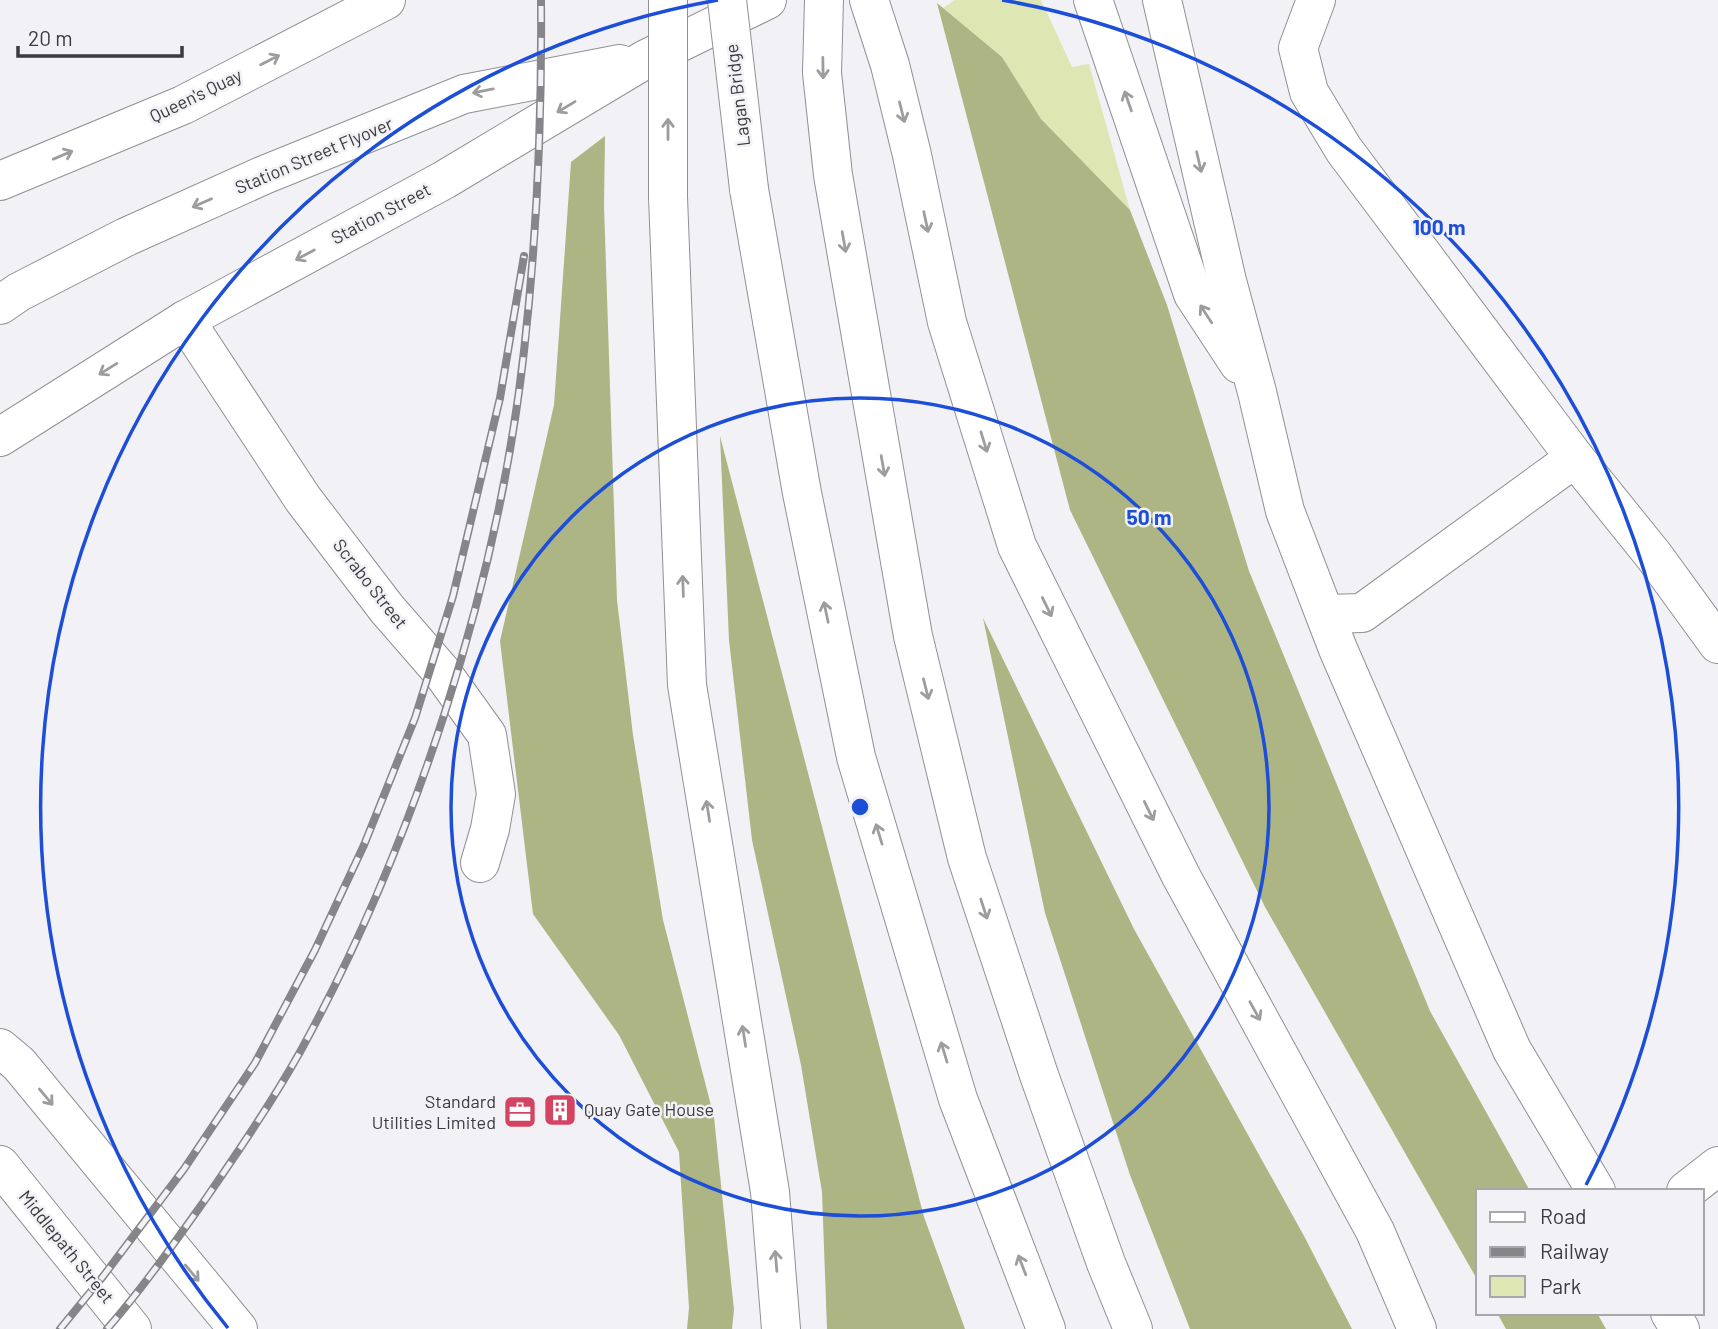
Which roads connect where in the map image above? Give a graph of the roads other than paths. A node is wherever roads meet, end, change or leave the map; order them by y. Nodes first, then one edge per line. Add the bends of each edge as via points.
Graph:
1 (386, 0) edge
2 (668, 0) edge
3 (727, 0) edge
4 (766, 0) edge
5 (824, 0) edge
6 (869, 0) edge
7 (1093, 0) edge
8 (1162, 0) edge
9 (1316, 0) edge
10 (646, 59) junction
11 (0, 181) edge
12 (0, 305) edge
13 (185, 320) junction
14 (1257, 392) junction
15 (0, 437) edge
16 (1575, 458) junction
17 (1325, 614) junction
18 (1718, 644) edge
19 (480, 863) dead end
20 (0, 1048) edge
21 (0, 1165) edge
22 (1718, 1166) edge
23 (1595, 1189) edge
24 (1689, 1189) edge
25 (1376, 1231) junction
26 (132, 1329) edge
27 (238, 1329) edge
28 (781, 1329) edge
29 (1046, 1329) edge
30 (1133, 1329) edge
31 (1418, 1329) edge
32 (1446, 1329) edge

11 -> 1 main road, Queen's Quay via 183,105
28 -> 2 main road, bridge via 770,1192 687,685 668,197
29 -> 3 main road, Lagan Bridge, bridge via 958,1099 856,757 802,493 749,189
4 - 10 main road, Station Street
5 -> 30 main road via 822,73 833,175 913,636 967,858 1039,1075
6 -> 25 main road via 912,155 947,322 1017,546 1181,876
14 -> 7 main road via 1193,294
8 -> 14 main road
9 - 16 main road via 1298,48 1309,92 1344,150
10 -> 12 main road, Station Street Flyover via 464,94 126,237
10 -> 13 main road, Station Street via 444,180
13 -> 15 main road, Station Street
13 - 19 main road, Scrabo Street via 303,499 487,735 496,794
14 - 17 main road via 1285,511
16 - 17 main road via 1362,613
16 - 18 main road
17 - 23 main road via 1512,1050
20 -> 27 main road via 19,1064
21 - 26 main road, Middlepath Street
22 - 24 main road
25 - 31 main road
25 - 32 main road

